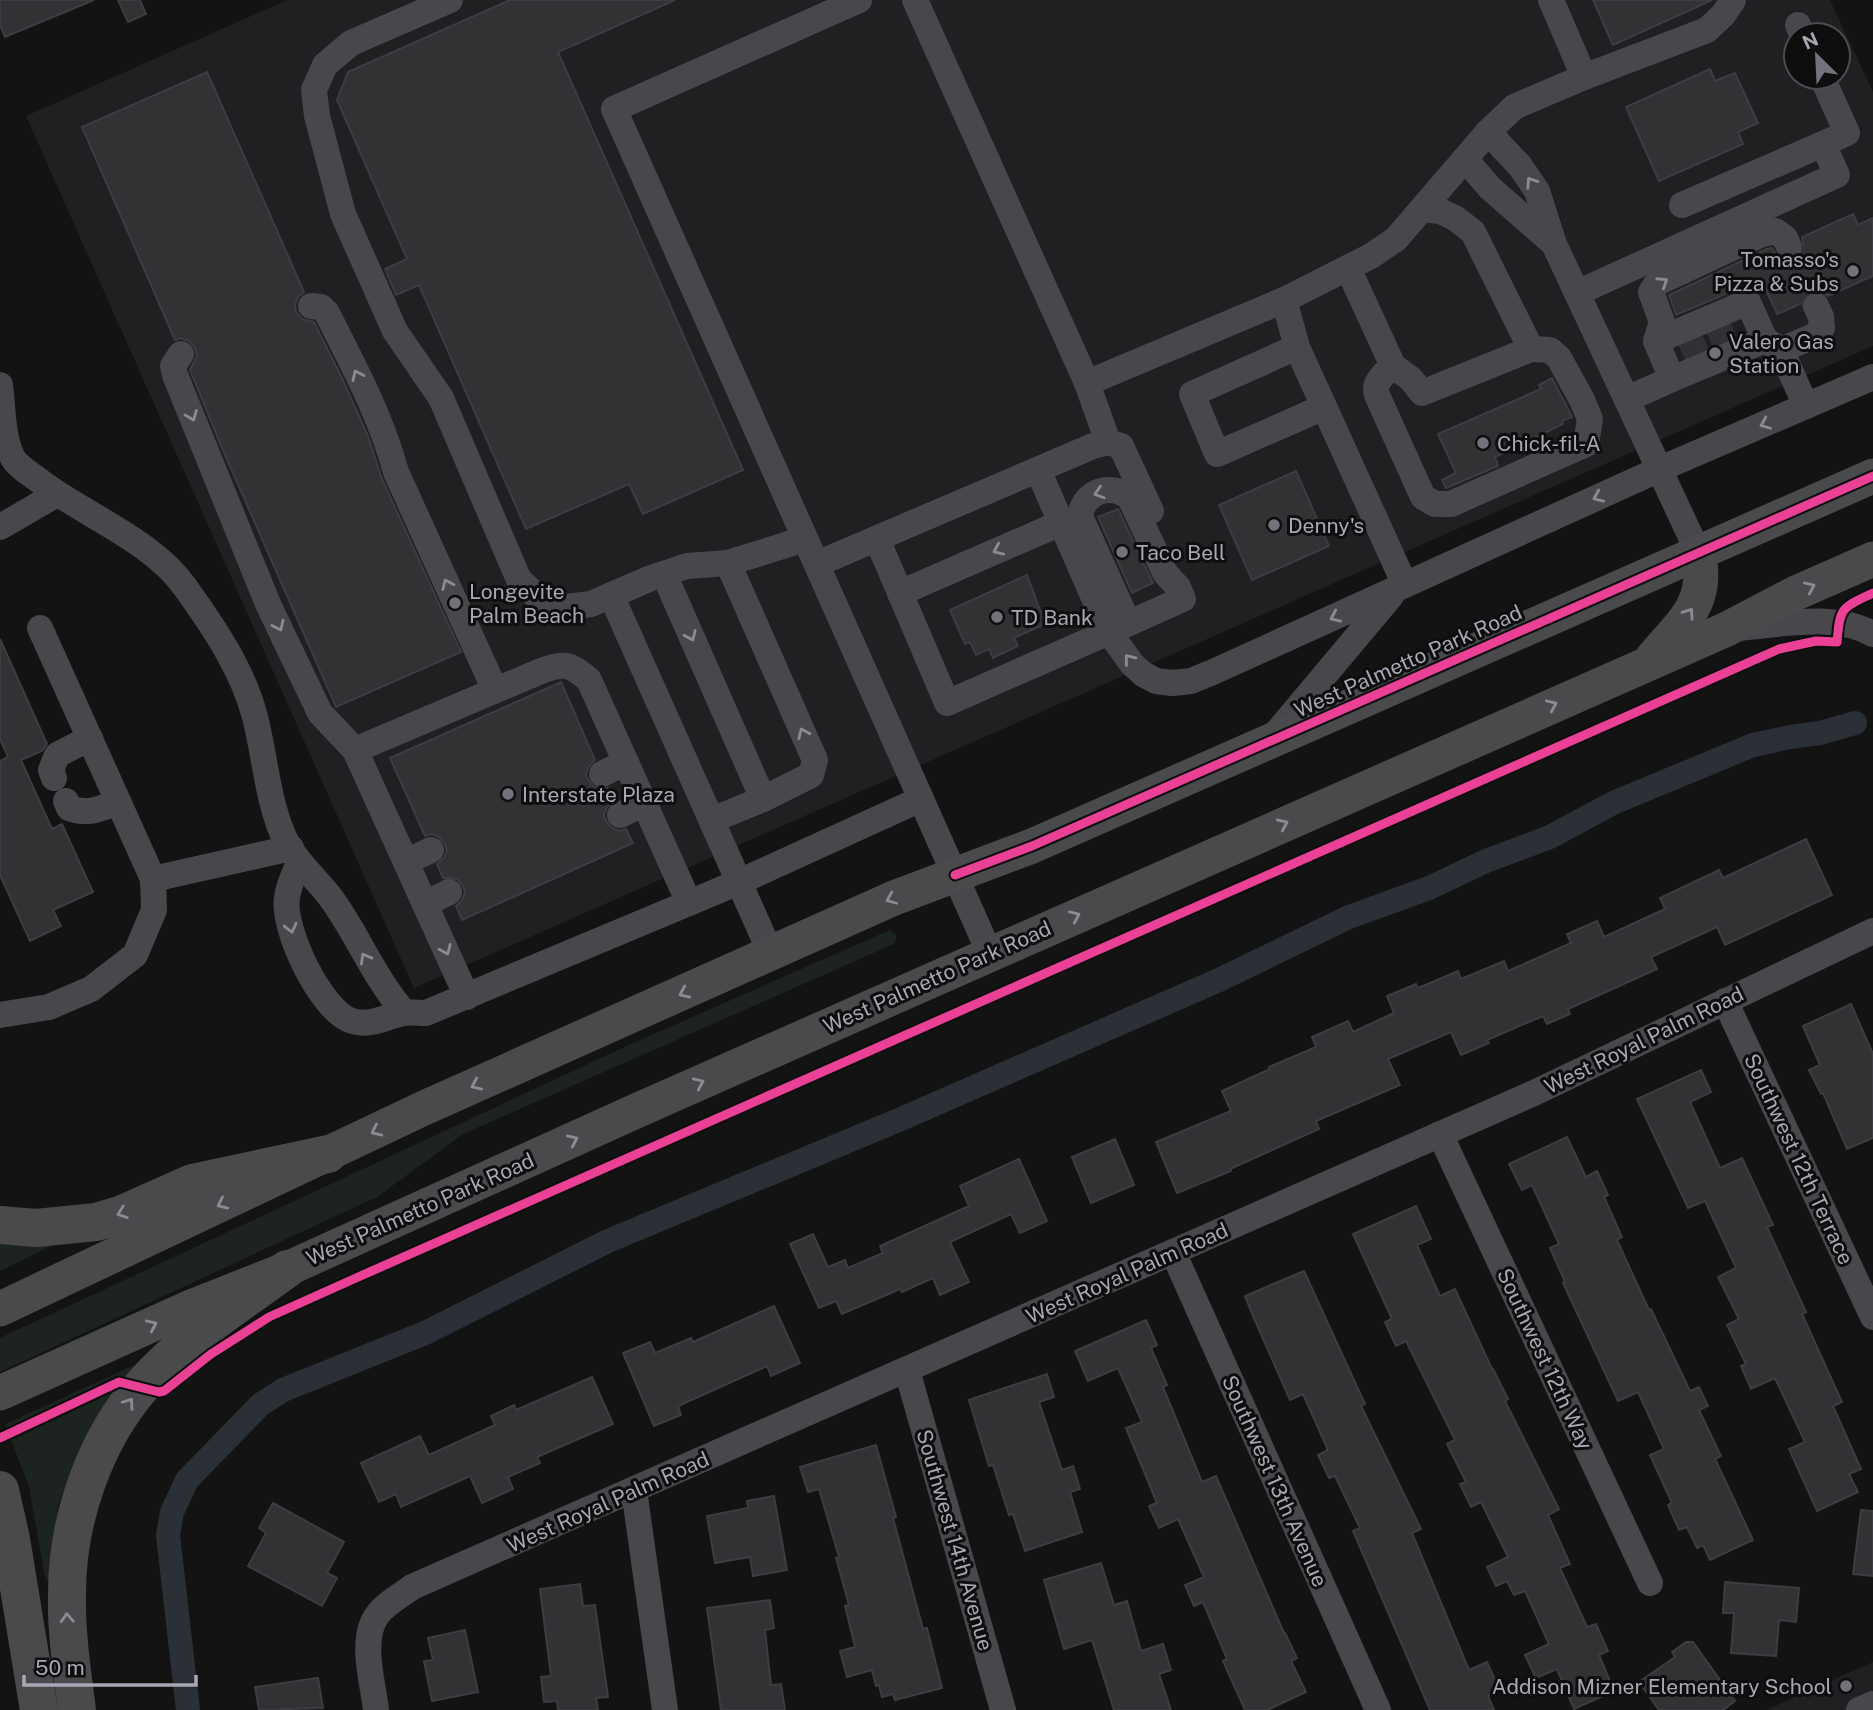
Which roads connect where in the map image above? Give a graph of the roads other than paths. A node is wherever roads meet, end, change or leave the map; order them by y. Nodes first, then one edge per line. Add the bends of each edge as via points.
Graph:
1 (450, 0) edge
2 (859, 0) edge
3 (915, 0) edge
4 (1551, 0) edge
5 (1733, 0) edge
6 (1584, 77) junction
7 (1828, 91) edge
8 (1489, 132) junction
9 (1824, 144) junction
10 (1465, 159) junction
11 (1682, 205) dead end
12 (1422, 209) junction
13 (1554, 244) junction
14 (1789, 247) tunnel mouth
15 (1348, 268) junction
16 (1577, 293) junction
17 (1284, 300) junction
18 (311, 306) dead end
19 (1816, 306) tunnel mouth
20 (1723, 336) junction
21 (1656, 341) junction
22 (1773, 345) junction
23 (1297, 347) junction
24 (1694, 348) junction
25 (1531, 349) junction
26 (181, 354) dead end
27 (1389, 370) junction
28 (1873, 377) edge
29 (1672, 379) junction
30 (1087, 383) junction
31 (0, 385) edge
32 (1627, 399) junction
33 (1806, 406) junction
34 (1324, 407) junction
35 (3, 438) edge
36 (1108, 442) junction
37 (1660, 469) junction
38 (1038, 470) junction
39 (1873, 475) edge
40 (57, 494) junction
41 (1061, 523) junction
42 (0, 527) edge
43 (877, 538) junction
44 (805, 539) junction
45 (1698, 552) junction
46 (1873, 559) edge
47 (728, 563) junction
48 (817, 564) junction
49 (664, 574) junction
50 (1401, 587) junction
51 (900, 593) junction
52 (1181, 593) junction
53 (611, 595) junction
54 (40, 628) dead end
55 (1118, 628) junction
56 (1727, 629) junction
57 (1873, 634) edge
58 (1648, 663) junction
59 (495, 691) junction
60 (90, 738) junction
61 (1270, 741) junction
62 (355, 750) junction
63 (626, 762) junction
64 (601, 774) dead end
65 (54, 778) dead end
66 (763, 799) junction
67 (921, 799) junction
68 (65, 801) dead end
69 (118, 802) junction
70 (644, 803) junction
71 (620, 815) dead end
72 (712, 820) junction
73 (431, 850) dead end
74 (295, 855) junction
75 (406, 862) junction
76 (955, 875) junction
77 (153, 879) junction
78 (739, 882) junction
79 (449, 892) dead end
80 (689, 903) junction
81 (425, 904) junction
82 (1873, 931) edge
83 (771, 954) junction
84 (990, 954) junction
85 (467, 996) junction
86 (1725, 1001) junction
87 (405, 1013) junction
88 (0, 1015) edge
89 (1440, 1134) junction
90 (328, 1154) junction
91 (0, 1225) edge
92 (1173, 1252) junction
93 (287, 1269) junction
94 (0, 1308) edge
95 (1873, 1317) edge
96 (907, 1370) junction
97 (0, 1393) edge
98 (0, 1490) edge
99 (634, 1490) junction
100 (1650, 1583) dead end
101 (1873, 1704) edge
102 (39, 1710) edge
103 (77, 1710) edge
104 (376, 1710) edge
105 (665, 1710) edge
106 (1003, 1710) edge
107 (1378, 1710) edge
108 (1859, 1710) edge

1 - 53 street via 352,43 325,65 314,90 339,202 395,331 441,398 519,580 539,598 566,607 591,604
2 - 44 street via 614,109
3 - 30 street
4 - 6 street
5 - 6 street via 1707,30
6 - 8 street via 1514,107
7 - 9 street via 1847,133
8 - 10 street
13 -> 8 street via 1538,191
9 - 11 street
9 - 16 street via 1837,175
10 - 12 street
10 - 13 street via 1490,188
12 - 15 street via 1396,239
12 - 25 street via 1440,211 1474,232
13 - 16 street
21 -> 14 street via 1662,323 1651,292 1657,284 1762,234 1775,231 1785,237
15 - 17 street
15 - 27 street
16 - 32 street
17 - 23 street
17 - 30 street
59 -> 18 street via 393,478 388,441 327,313
19 - 22 street via 1822,328 1814,336
20 - 22 street
20 - 22 street via 1748,302
20 - 24 street
20 - 24 street
21 - 24 street
21 - 29 street
22 - 33 street
23 - 34 street
23 - 34 street via 1192,394 1217,454
24 - 29 street
25 - 27 street via 1422,394 1411,379
25 - 27 street via 1547,366 1573,415 1573,432 1451,488 1434,484 1389,389
26 -> 62 street via 173,366 175,375 253,541 268,604 320,713
28 - 33 street, West Palmetto Park Road
29 - 32 street
30 - 36 street
31 - 35 street
32 - 37 street
33 -> 37 street, West Palmetto Park Road
34 - 50 street
35 - 40 street via 13,459
36 - 38 street
36 - 52 street via 1121,446 1178,569
37 - 45 street
37 -> 50 street, West Palmetto Park Road
38 - 41 street
38 - 43 street
39 - 45 main road, West Palmetto Park Road
40 - 42 street
40 - 74 street via 152,554 184,584 242,677 272,800
41 -> 51 street
41 - 55 street
43 - 48 street
43 - 51 street
44 - 47 street
44 - 48 street
58 -> 45 main road via 1700,595
45 - 61 main road, West Palmetto Park Road
56 -> 46 main road, West Palmetto Park Road
47 - 49 street via 687,566
66 -> 47 street via 811,775 816,760
48 - 67 street
49 - 53 street
49 -> 66 street
50 -> 55 street via 1191,681 1156,681 1143,674 1132,664
50 - 61 street, West Palmetto Park Road
51 - 55 street via 947,702
52 - 55 street
52 -> 55 street via 1165,573 1130,498 1114,489 1088,497 1080,516
53 - 72 street
54 - 60 street
56 - 57 street via 1822,622
56 - 58 main road, West Palmetto Park Road
84 -> 58 main road, West Palmetto Park Road
59 - 62 street
59 - 63 street via 562,664 577,669 589,680
60 - 65 street via 57,755 51,769
60 - 69 street
61 - 76 main road, West Palmetto Park Road
62 - 75 street
63 - 64 street
63 - 70 street
66 - 72 street
67 - 76 street
67 - 78 street
68 - 69 street via 82,813
69 - 77 street
70 - 71 street
70 - 80 street
72 - 78 street
73 - 75 street
74 - 77 street
87 -> 74 street via 372,969 331,898
74 -> 87 street via 286,898 290,931 320,992 334,1010 352,1021 375,1023
75 - 81 street
76 -> 83 main road, West Palmetto Park Road
76 - 84 street
77 - 88 street via 154,910 135,955 91,989 49,1007
78 - 80 street
78 - 83 street
79 - 81 street
80 - 85 street
81 -> 85 street
82 - 86 street, West Royal Palm Road
83 -> 90 main road, West Palmetto Park Road
93 -> 84 main road, West Palmetto Park Road
85 - 87 street via 426,1013
86 - 89 street, West Royal Palm Road
86 - 95 street, Southwest 12th Terrace
89 - 92 street, West Royal Palm Road
89 - 100 street, Southwest 12th Way
90 -> 91 highway via 192,1184 96,1222 36,1228
90 -> 94 main road, West Palmetto Park Road
92 - 96 street, West Royal Palm Road
92 - 107 street, Southwest 13th Avenue
97 -> 93 main road, West Palmetto Park Road
103 -> 93 highway via 67,1616 68,1567 77,1517 97,1459 120,1416 159,1369
96 - 99 street, West Royal Palm Road
96 - 106 street, Southwest 14th Avenue
98 - 102 highway
99 - 104 street, West Royal Palm Road via 412,1587 380,1611 372,1623 369,1648
99 - 105 street
101 - 108 street

